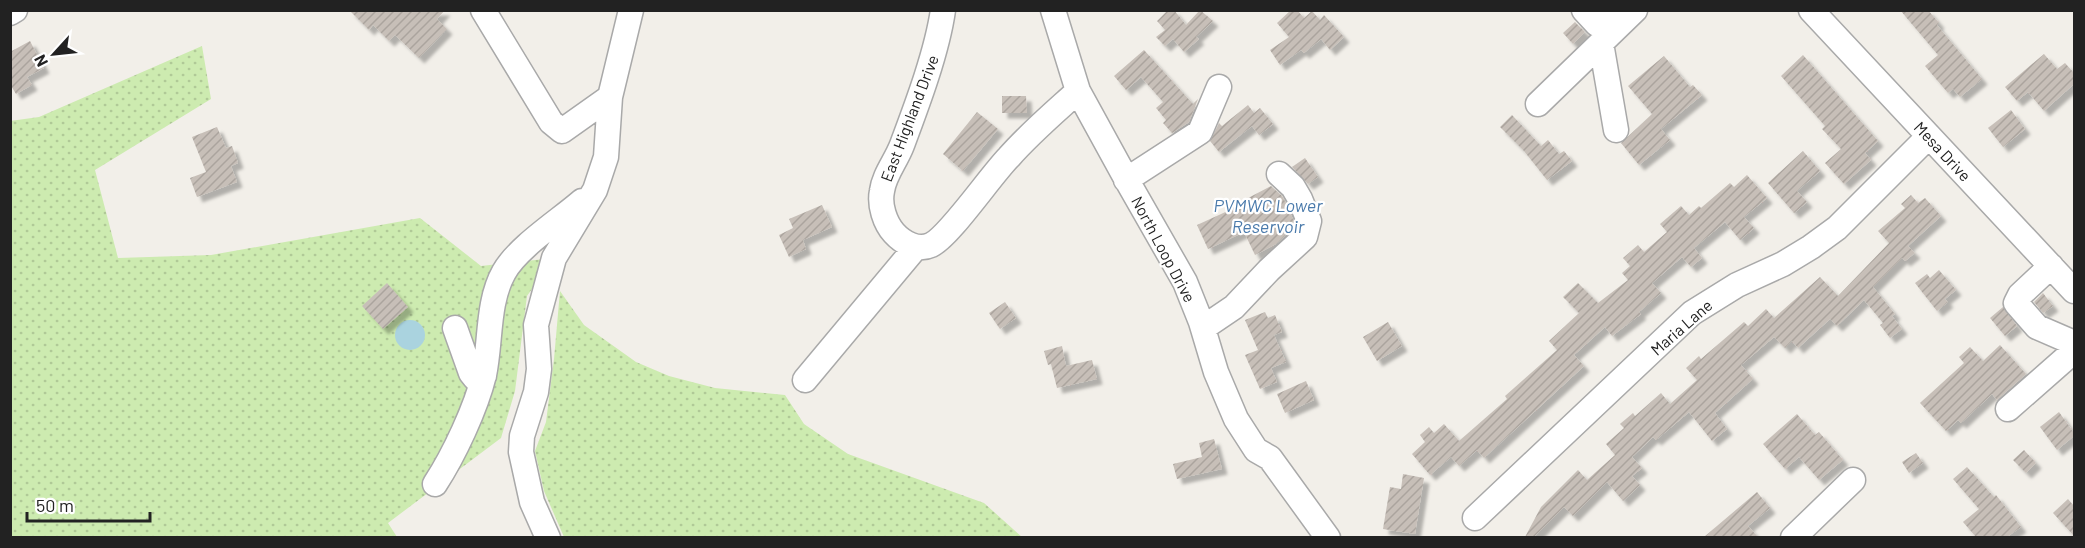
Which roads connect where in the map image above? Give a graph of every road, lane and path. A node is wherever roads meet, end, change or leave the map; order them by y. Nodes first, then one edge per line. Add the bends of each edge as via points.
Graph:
1 (15, 10) edge
2 (483, 10) edge
3 (631, 10) edge
4 (943, 10) edge
5 (1053, 10) edge
6 (1584, 10) edge
7 (1612, 10) edge
8 (1635, 10) edge
9 (1811, 10) edge
10 (10, 13) edge
11 (1601, 43) junction
12 (1219, 87) dead end
13 (1078, 91) junction
14 (610, 97) junction
15 (1538, 104) dead end
16 (1616, 130) dead end
17 (1929, 136) junction
18 (1279, 174) dead end
19 (1126, 180) junction
20 (595, 190) junction
21 (916, 247) junction
22 (2051, 266) junction
23 (2074, 291) edge
24 (455, 328) dead end
25 (1203, 328) junction
26 (2074, 343) edge
27 (2074, 351) edge
28 (484, 376) junction
29 (805, 380) dead end
30 (2008, 409) dead end
31 (1853, 480) dead end
32 (435, 484) dead end
33 (1475, 518) dead end
34 (548, 537) edge
35 (1328, 537) edge
36 (1793, 537) edge

1 - 10 street
2 - 14 street via 551,122 562,131
3 - 14 street
4 - 21 street, East Highland Drive via 936,46 882,191 885,218 893,232
5 - 13 street, North Loop Drive
6 - 7 street via 1597,24
8 - 11 street
9 - 17 street, Mesa Drive
11 - 15 street
11 - 16 street
12 - 19 street via 1200,132
13 - 19 street, North Loop Drive
13 - 21 street via 1010,155 946,233 929,246
14 - 20 street via 606,157
17 - 22 street, Mesa Drive
17 - 33 street, Maria Lane via 1837,228 1692,314
18 - 25 street via 1300,199 1309,221 1305,237 1234,308
19 - 25 street, North Loop Drive via 1185,282
20 - 28 street via 525,248 503,274 492,311
20 - 34 street via 554,258 536,325 539,369 521,452 532,502
21 - 29 street
22 - 23 street, Mesa Drive
22 - 26 street via 2016,303 2037,327
24 - 28 street via 471,373 475,378
25 - 35 street, North Loop Drive via 1236,418 1256,450 1270,458
27 - 30 street
28 - 32 street
31 - 36 street

